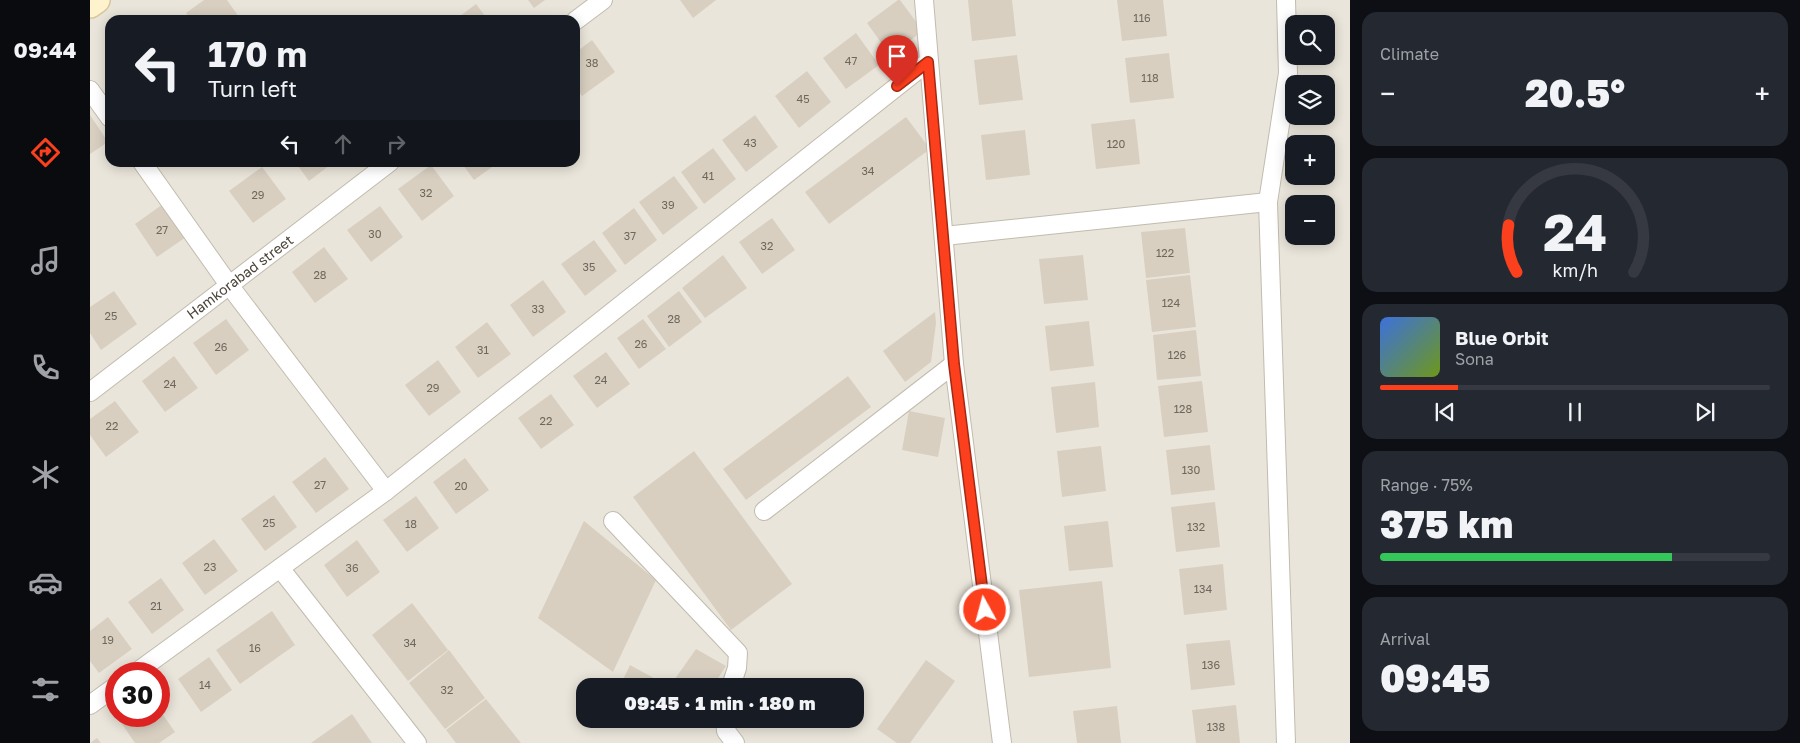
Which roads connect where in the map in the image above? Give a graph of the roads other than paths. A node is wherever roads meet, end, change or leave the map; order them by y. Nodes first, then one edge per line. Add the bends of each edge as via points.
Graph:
1 (97, 0) edge
2 (603, 0) edge
3 (924, 0) edge
4 (1286, 0) edge
5 (90, 5) edge
6 (580, 17) edge
7 (928, 62) junction
8 (90, 90) edge
9 (105, 111) edge
10 (146, 167) edge
11 (383, 167) edge
12 (1268, 202) junction
13 (944, 236) junction
14 (230, 285) junction
15 (954, 364) junction
16 (90, 392) edge
17 (386, 491) junction
18 (764, 511) dead end
19 (614, 521) dead end
20 (280, 568) junction
21 (151, 662) edge
22 (734, 678) edge
23 (105, 694) edge
24 (90, 705) edge
25 (726, 728) edge
26 (416, 743) edge
27 (736, 743) edge
28 (1002, 743) edge
29 (1286, 743) edge

1 - 5 street
2 - 6 street
3 - 7 street
4 - 12 street via 1288,73
7 - 13 street
7 - 17 street
8 - 9 street
10 - 14 street
11 - 14 street, Hamkorabad street
12 - 13 street
12 - 29 street
13 - 15 street
14 - 16 street, Hamkorabad street
14 - 17 street
15 - 18 street
15 - 28 street
17 - 20 street
19 - 22 street via 738,653
20 - 21 street
20 - 26 street
23 - 24 street
25 - 27 street

